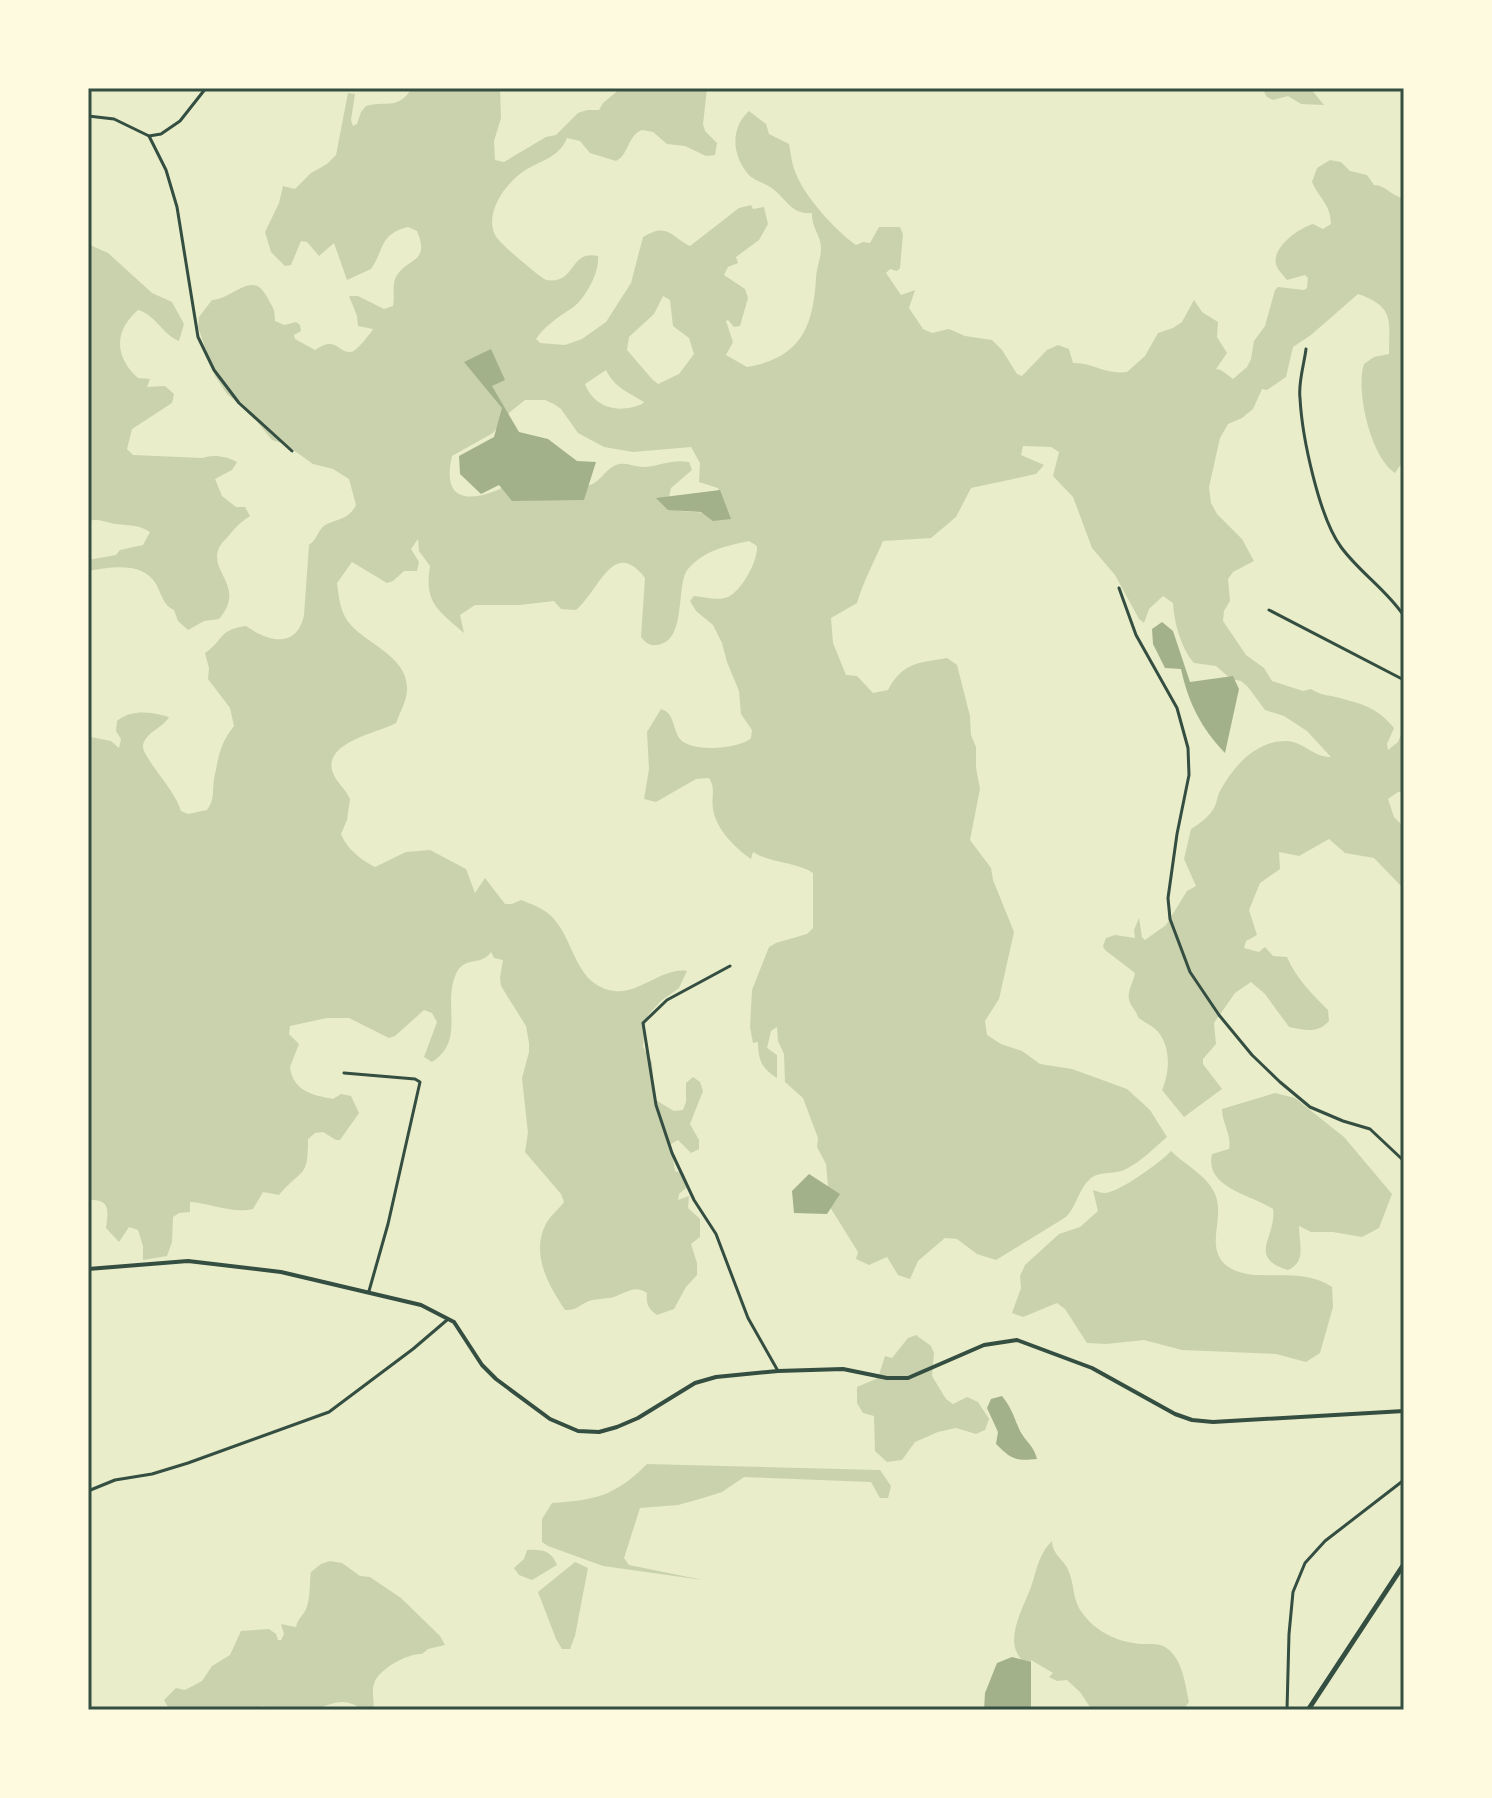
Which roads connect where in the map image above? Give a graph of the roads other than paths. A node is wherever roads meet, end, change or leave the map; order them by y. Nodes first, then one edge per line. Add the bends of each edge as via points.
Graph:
1 (206, 88) edge
2 (88, 116) edge
3 (149, 136) junction
4 (1306, 349) dead end
5 (292, 451) dead end
6 (1119, 588) dead end
7 (1269, 610) dead end
8 (1404, 616) edge
9 (1404, 680) edge
10 (730, 966) dead end
11 (344, 1073) dead end
12 (1404, 1161) edge
13 (88, 1269) edge
14 (369, 1294) junction
15 (449, 1318) junction
16 (778, 1371) junction
17 (1404, 1411) edge
18 (1404, 1480) edge
19 (88, 1491) edge
20 (1404, 1564) edge
21 (1287, 1710) edge
22 (1308, 1710) edge

1 - 3 street via 172,129
2 - 3 street via 114,119
3 - 5 street via 177,207 198,337 239,403
4 - 8 street via 1299,396 1308,454 1330,531
6 - 12 street via 1136,635 1177,708 1188,748 1189,775 1168,898 1170,919 1190,972 1219,1015 1280,1082 1310,1107 1370,1129
7 - 9 street
10 - 16 street via 667,1000 643,1023 656,1105 672,1153 716,1234 748,1318
11 - 14 street via 420,1082
13 - 14 street via 188,1261 281,1272
14 - 15 street via 421,1305
15 - 16 street via 496,1379 550,1419 578,1431 599,1432 638,1418 703,1380
15 - 19 street via 329,1412 188,1463
16 - 17 street via 843,1369 908,1378 984,1345 1017,1340 1092,1368 1192,1420
18 - 21 street via 1325,1541 1305,1563 1293,1592
20 - 22 highway

